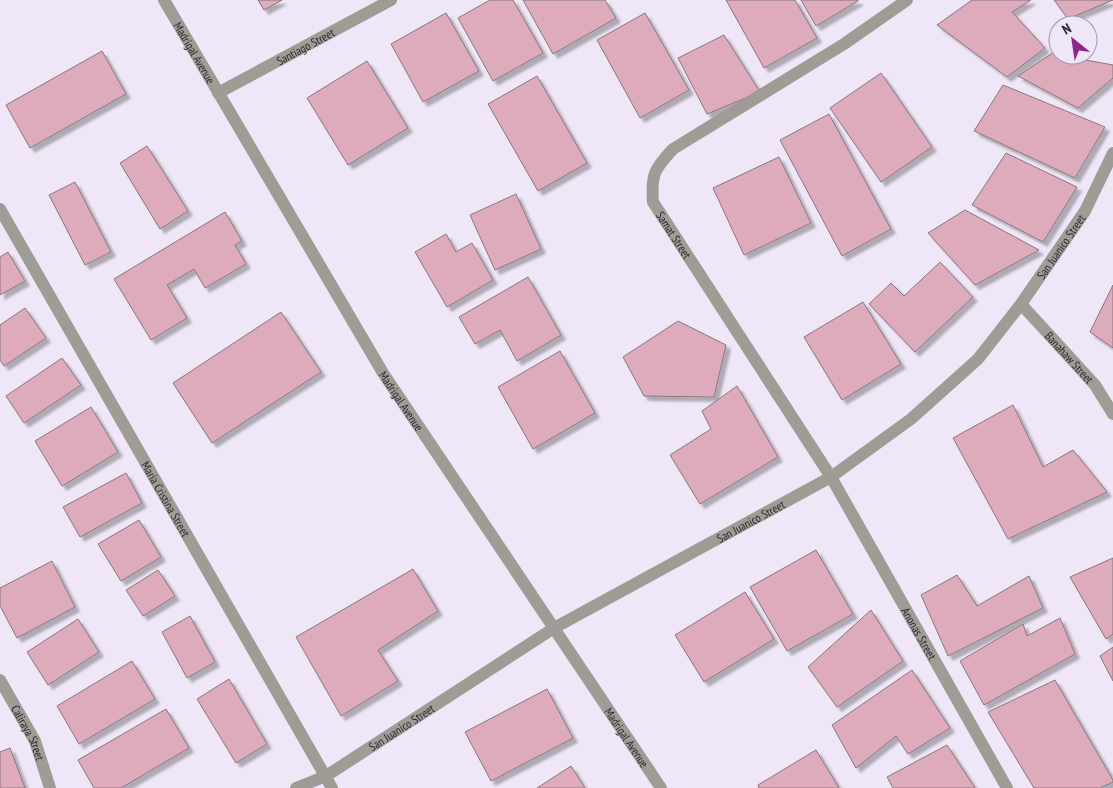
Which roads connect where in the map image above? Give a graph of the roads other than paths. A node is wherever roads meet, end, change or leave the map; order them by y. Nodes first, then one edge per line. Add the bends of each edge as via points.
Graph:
1 (164, 0) edge
2 (391, 0) edge
3 (908, 0) edge
4 (218, 93) junction
5 (1113, 153) edge
6 (0, 209) edge
7 (1021, 304) junction
8 (1113, 414) edge
9 (831, 477) junction
10 (554, 628) junction
11 (0, 680) edge
12 (326, 776) junction
13 (50, 788) edge
14 (296, 788) edge
15 (332, 788) edge
16 (661, 788) edge
17 (1008, 788) edge

1 - 4 street, Madrigal Avenue
2 - 4 street, Santiago Street
3 - 9 street, Samat Street via 844,44 673,150 660,163 652,180 653,202
4 - 10 street, Madrigal Avenue via 383,373
5 - 7 street, San Juanico Street via 1086,211
6 - 12 street, Maria Cristina Street
7 - 8 street, Banahaw Street via 1096,385
7 - 9 street, San Juanico Street via 972,365 912,419
9 - 10 street, San Juanico Street
9 - 17 street, Anonas Street
10 - 12 street, San Juanico Street
10 - 16 street, Madrigal Avenue
11 - 13 street, Caliraya Street via 35,741
12 - 14 street, San Juanico Street
12 - 15 street, Maria Cristina Street

